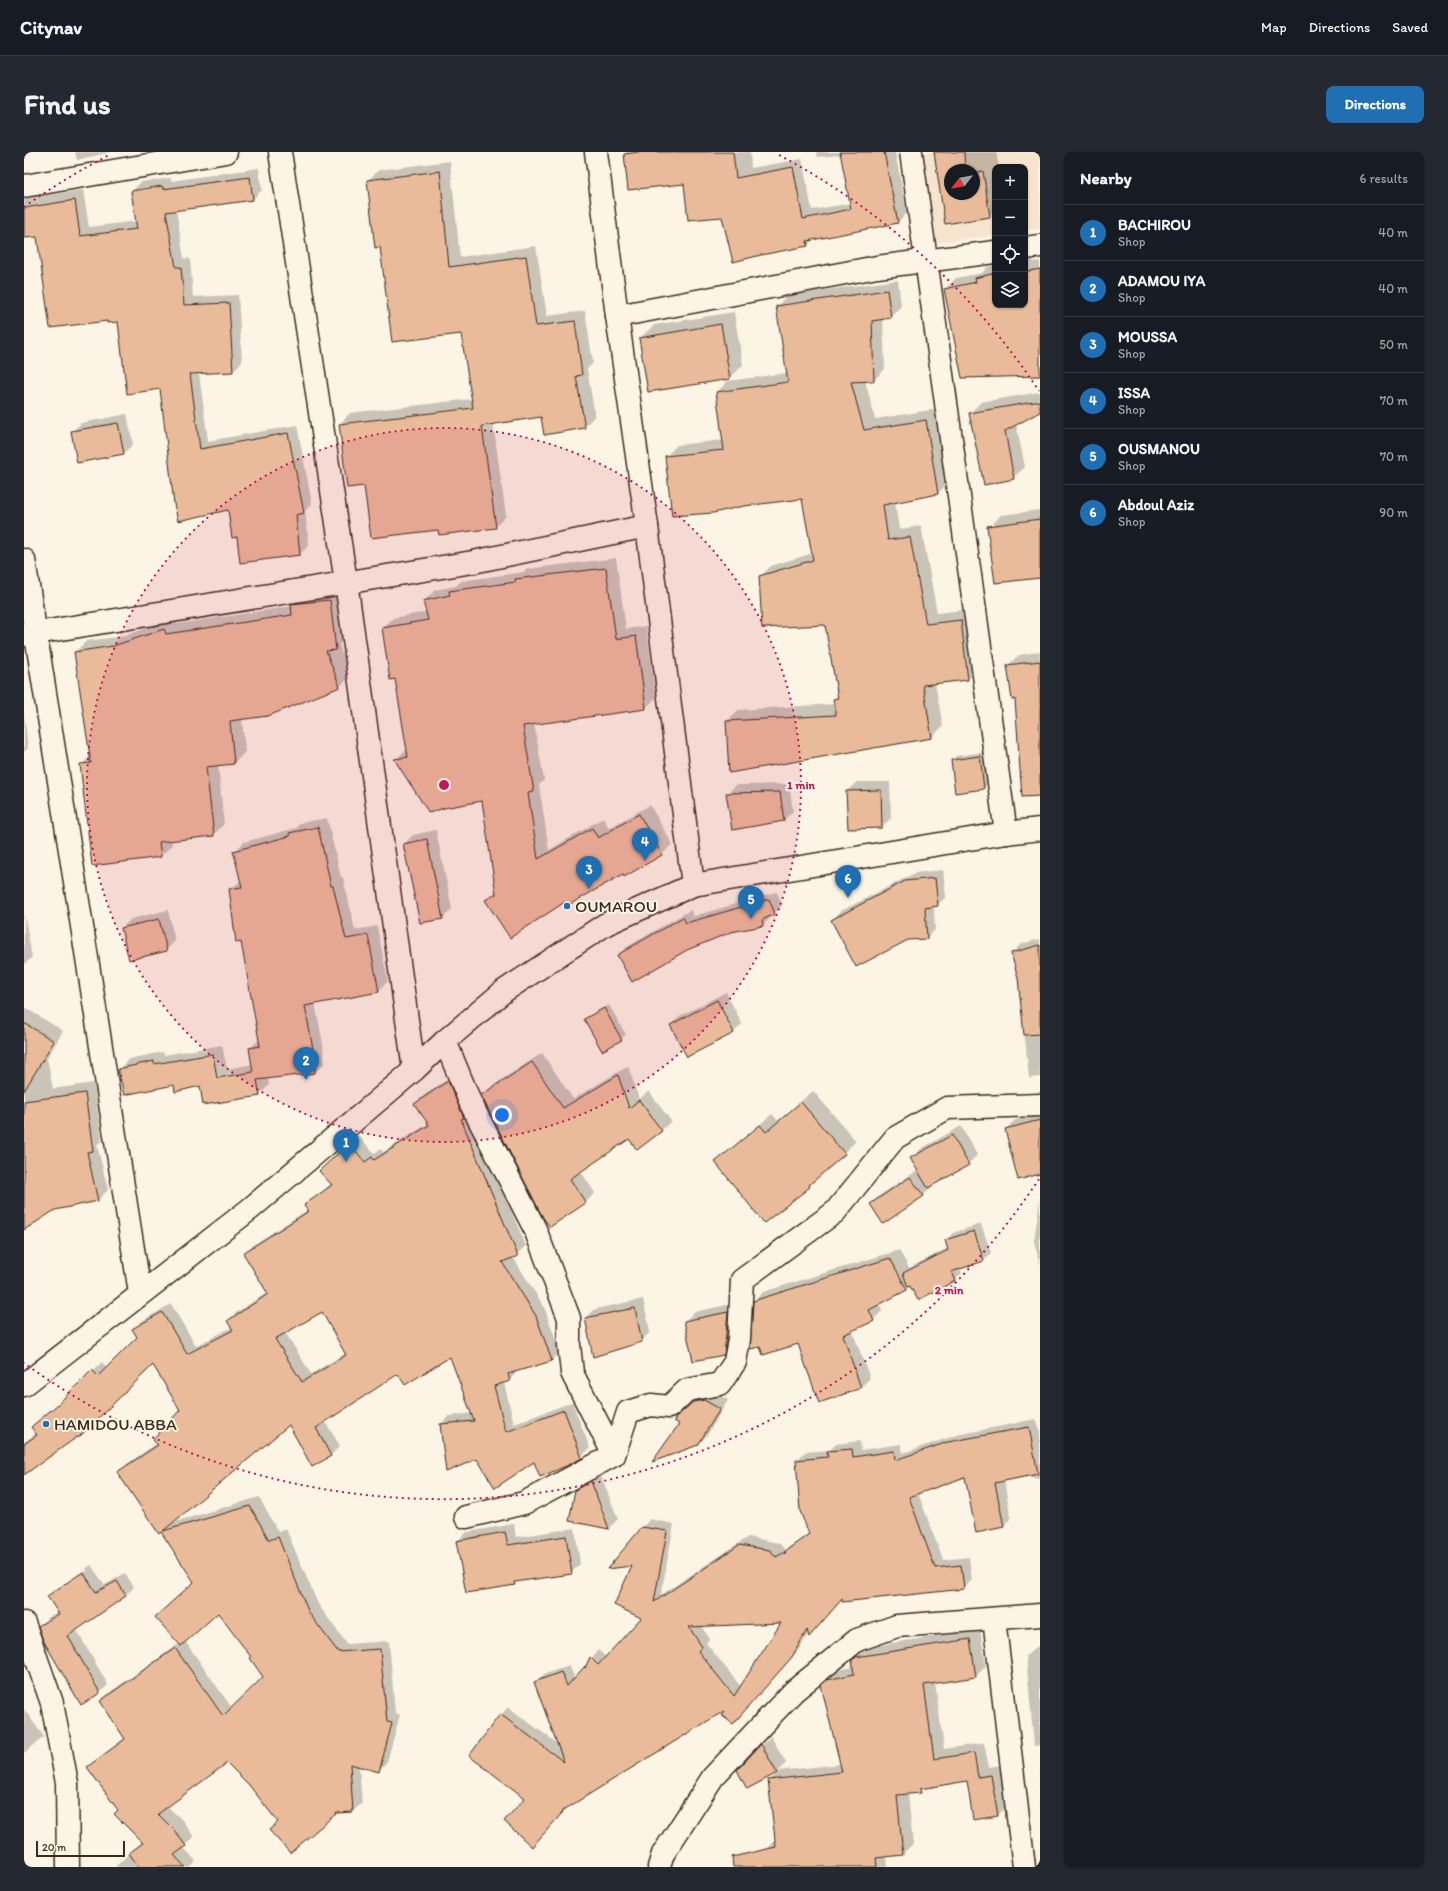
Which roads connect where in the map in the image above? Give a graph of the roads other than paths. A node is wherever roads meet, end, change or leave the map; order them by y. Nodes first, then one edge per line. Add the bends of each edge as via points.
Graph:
1 (226, 152) edge
2 (280, 152) edge
3 (596, 152) edge
4 (911, 152) edge
5 (25, 182) edge
6 (1040, 246) edge
7 (1028, 248) edge
8 (992, 252) edge
9 (927, 261) junction
10 (617, 316) junction
11 (647, 526) junction
12 (24, 560) edge
13 (346, 582) junction
14 (29, 634) edge
15 (1040, 829) edge
16 (1006, 833) junction
17 (694, 885) junction
18 (445, 1041) junction
19 (414, 1070) junction
20 (1040, 1105) edge
21 (140, 1293) junction
22 (24, 1385) edge
23 (614, 1455) junction
24 (466, 1517) dead end
25 (1040, 1615) edge
26 (994, 1619) junction
27 (24, 1623) edge
28 (68, 1867) edge
29 (659, 1867) edge
30 (1024, 1867) edge

1 - 5 street
2 - 13 street
3 - 10 street
4 - 9 street
6 - 7 street
8 - 9 street
9 - 10 street via 878,267
9 - 16 street
10 - 11 street
11 - 13 street via 473,562
11 - 17 street
12 - 14 street
13 - 14 street
13 - 19 street
14 - 21 street
15 - 16 street
16 - 17 street
17 - 18 street via 606,924 504,991
18 - 19 street
18 - 23 street via 471,1104 535,1229 569,1318 572,1372
19 - 21 street via 250,1210
20 - 23 street via 947,1108 895,1138 835,1212 742,1280 735,1362 720,1384 687,1390 669,1407 651,1405 628,1412
21 - 22 street
23 - 24 street via 524,1503
25 - 26 street
26 - 29 street via 898,1626 857,1640 794,1691 713,1777 663,1854
26 - 30 street
27 - 28 street via 52,1703 66,1776

